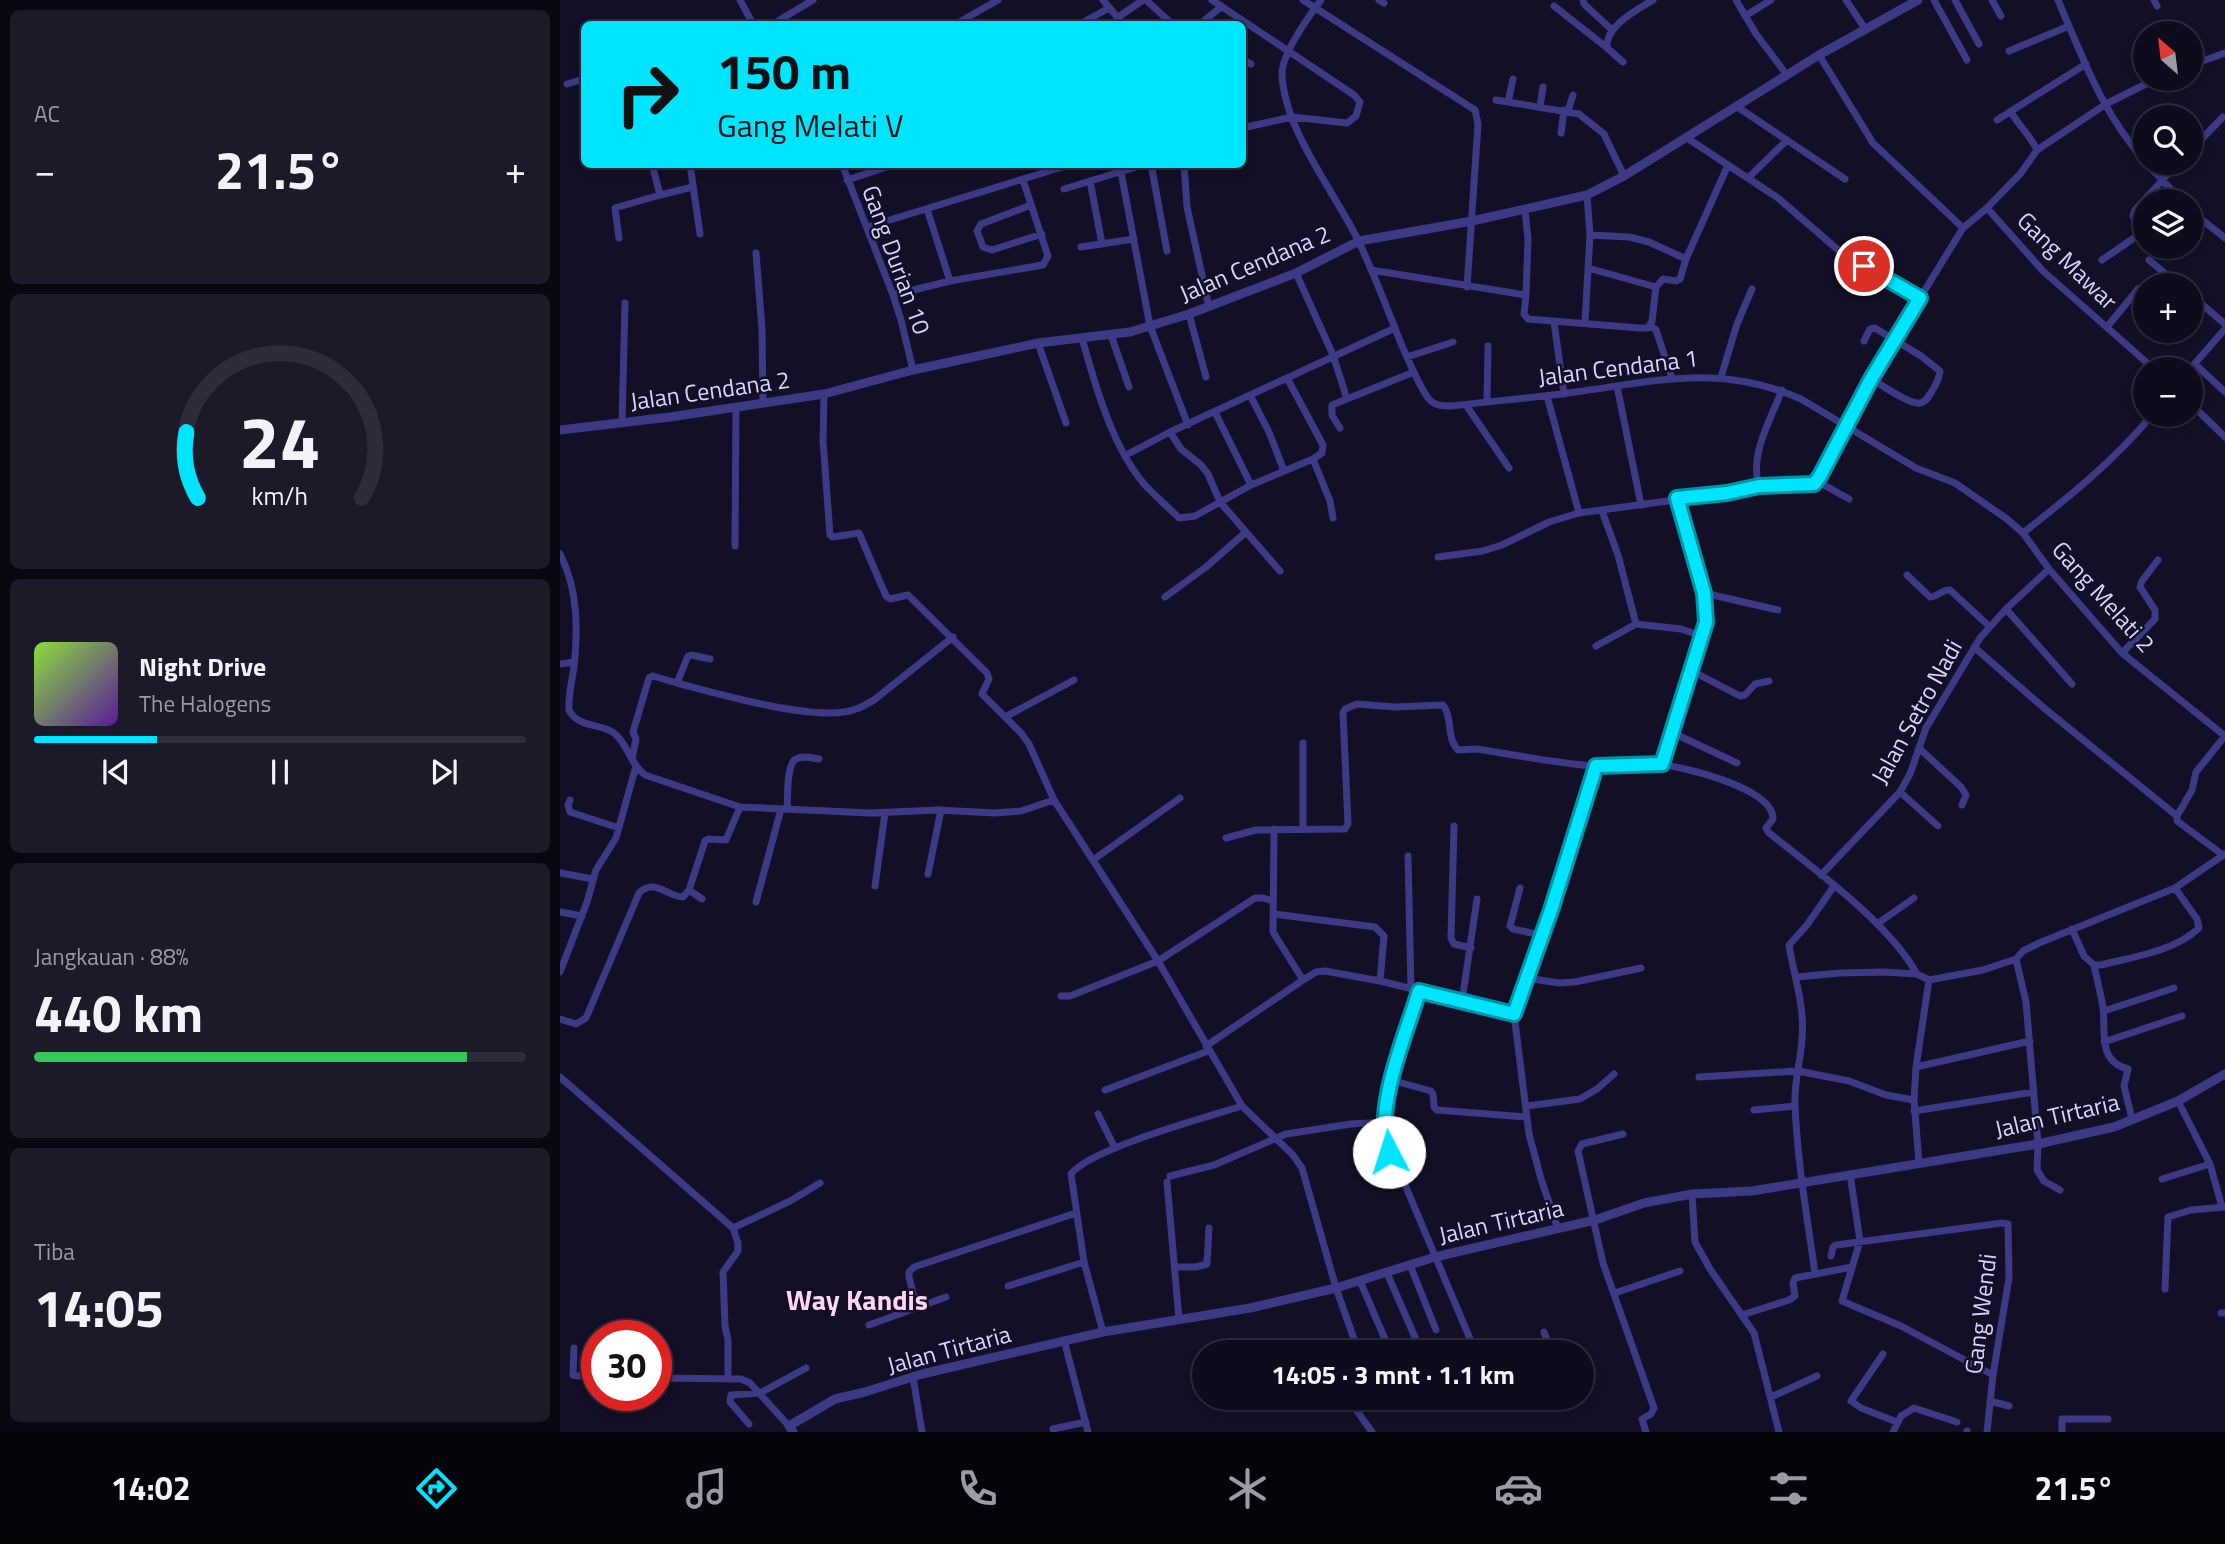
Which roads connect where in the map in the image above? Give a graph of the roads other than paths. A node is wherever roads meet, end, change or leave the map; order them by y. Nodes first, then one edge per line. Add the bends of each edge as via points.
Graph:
1 (740, 0) edge
2 (813, 0) edge
3 (998, 0) edge
4 (1104, 0) edge
5 (1144, 0) edge
6 (1212, 0) edge
7 (1303, 0) edge
8 (1321, 0) edge
9 (1583, 0) edge
10 (1653, 0) edge
11 (1736, 0) edge
12 (1771, 0) edge
13 (1846, 0) edge
14 (1917, 0) edge
15 (1934, 0) edge
16 (1955, 0) edge
17 (1992, 0) edge
18 (2058, 0) edge
19 (1554, 6) dead end
20 (1221, 7) junction
21 (1315, 7) junction
22 (1109, 8) junction
23 (1745, 16) junction
24 (2001, 16) dead end
25 (1117, 18) junction
26 (751, 21) edge
27 (778, 21) edge
28 (961, 21) edge
29 (1085, 21) edge
30 (1120, 21) edge
31 (1169, 21) edge
32 (1204, 21) edge
33 (1242, 21) edge
34 (1246, 24) edge
35 (2069, 26) junction
36 (1612, 30) junction
37 (1866, 30) junction
38 (1979, 44) dead end
39 (1606, 48) junction
40 (2009, 51) dead end
41 (1288, 52) junction
42 (2225, 53) edge
43 (1819, 55) junction
44 (1967, 60) dead end
45 (1246, 61) edge
46 (2203, 61) edge
47 (1623, 62) dead end
48 (1251, 64) dead end
49 (2085, 64) junction
50 (1787, 75) junction
51 (1513, 79) dead end
52 (581, 80) edge
53 (566, 84) dead end
54 (1543, 87) dead end
55 (2133, 90) edge
56 (1573, 95) dead end
57 (1496, 100) dead end
58 (1508, 102) junction
59 (2106, 104) junction
60 (1736, 106) junction
61 (1540, 107) junction
62 (1566, 110) junction
63 (2011, 112) junction
64 (1292, 117) junction
65 (2223, 117) dead end
66 (1997, 120) dead end
67 (1246, 127) edge
68 (1561, 134) dead end
69 (1687, 138) junction
70 (2203, 138) edge
71 (1787, 140) junction
72 (2133, 147) edge
73 (2037, 150) junction
74 (1728, 164) junction
75 (653, 168) edge
76 (691, 168) edge
77 (843, 168) edge
78 (884, 168) edge
79 (1051, 168) edge
80 (1135, 168) edge
81 (1150, 168) edge
82 (1184, 168) edge
83 (1121, 172) junction
84 (2157, 175) edge
85 (2166, 175) edge
86 (1624, 176) junction
87 (1748, 178) junction
88 (1845, 179) dead end
89 (847, 180) junction
90 (1023, 180) junction
91 (2161, 180) junction
92 (1090, 181) junction
93 (693, 187) junction
94 (1064, 189) dead end
95 (2170, 189) edge
96 (660, 195) junction
97 (1587, 195) junction
98 (1031, 205) junction
99 (1987, 208) junction
100 (927, 209) junction
101 (1525, 210) junction
102 (2203, 220) edge
103 (1472, 221) junction
104 (867, 227) junction
105 (1963, 228) junction
106 (700, 233) dead end
107 (1042, 234) junction
108 (2223, 234) edge
109 (1590, 235) junction
110 (619, 238) dead end
111 (1134, 239) junction
112 (1359, 241) junction
113 (1102, 244) junction
114 (1081, 247) dead end
115 (1167, 251) dead end
116 (756, 253) dead end
117 (1686, 259) junction
118 (2102, 260) dead end
119 (2149, 260) dead end
120 (1588, 268) junction
121 (1371, 270) junction
122 (1296, 273) junction
123 (2165, 273) edge
124 (950, 281) junction
125 (1656, 286) junction
126 (1467, 287) junction
127 (1752, 289) dead end
128 (893, 295) junction
129 (1526, 295) junction
130 (2133, 295) edge
131 (1920, 298) junction
132 (625, 303) dead end
133 (2203, 305) edge
134 (1209, 307) junction
135 (1189, 314) junction
136 (1554, 322) junction
137 (1585, 322) junction
138 (2225, 324) edge
139 (1650, 325) junction
140 (1150, 326) junction
141 (2107, 327) junction
142 (1395, 328) junction
143 (2225, 329) edge
144 (1111, 335) junction
145 (1082, 338) junction
146 (1896, 340) junction
147 (1864, 341) dead end
148 (1452, 342) dead end
149 (1038, 343) junction
150 (1488, 346) dead end
151 (1333, 355) junction
152 (1407, 357) junction
153 (2141, 357) edge
154 (2201, 357) edge
155 (913, 370) junction
156 (1413, 372) junction
157 (2203, 375) edge
158 (1206, 377) dead end
159 (1721, 377) junction
160 (1672, 378) junction
161 (1287, 379) junction
162 (1871, 379) junction
163 (1617, 386) junction
164 (1129, 387) dead end
165 (1782, 390) junction
166 (2225, 392) edge
167 (824, 394) junction
168 (1564, 394) junction
169 (1250, 396) junction
170 (1547, 396) junction
171 (1347, 399) junction
172 (763, 402) junction
173 (1487, 402) junction
174 (1466, 405) junction
175 (736, 407) junction
176 (1214, 412) junction
177 (2203, 416) edge
178 (622, 422) junction
179 (1066, 423) dead end
180 (1188, 425) junction
181 (1847, 426) junction
182 (2141, 427) edge
183 (1340, 428) dead end
184 (560, 430) edge
185 (1170, 432) junction
186 (2225, 437) edge
187 (1126, 455) junction
188 (1313, 459) junction
189 (1509, 468) dead end
190 (1284, 471) junction
191 (1818, 481) junction
192 (1251, 485) junction
193 (1759, 486) junction
194 (1677, 498) junction
195 (1849, 499) dead end
196 (1220, 502) junction
197 (1641, 505) junction
198 (1602, 511) junction
199 (1579, 513) junction
200 (1333, 518) dead end
201 (1246, 532) junction
202 (2023, 533) junction
203 (735, 546) dead end
204 (560, 556) edge
205 (1438, 557) dead end
206 (2158, 560) dead end
207 (2049, 569) junction
208 (1280, 571) dead end
209 (1907, 575) dead end
210 (1704, 593) junction
211 (1165, 597) dead end
212 (2006, 609) junction
213 (1778, 610) dead end
214 (1636, 624) junction
215 (1989, 626) junction
216 (1702, 636) junction
217 (953, 637) junction
218 (1596, 646) dead end
219 (1974, 647) junction
220 (2122, 653) junction
221 (710, 659) dead end
222 (574, 662) junction
223 (560, 664) edge
224 (1690, 670) junction
225 (1074, 680) dead end
226 (1769, 681) dead end
227 (677, 683) junction
228 (2072, 684) dead end
229 (1005, 717) junction
230 (1673, 733) junction
231 (2225, 736) edge
232 (1303, 743) dead end
233 (1920, 749) junction
234 (819, 759) dead end
235 (634, 763) junction
236 (1662, 764) junction
237 (1737, 764) dead end
238 (1596, 766) junction
239 (1900, 792) junction
240 (1180, 798) dead end
241 (570, 800) dead end
242 (1054, 800) junction
243 (1962, 804) dead end
244 (740, 807) junction
245 (784, 809) junction
246 (941, 810) junction
247 (886, 813) junction
248 (2177, 816) junction
249 (1454, 826) dead end
250 (1938, 826) dead end
251 (619, 828) junction
252 (1274, 829) junction
253 (1303, 829) junction
254 (1226, 838) dead end
255 (2224, 854) edge
256 (1408, 856) dead end
257 (1093, 860) junction
258 (560, 873) edge
259 (928, 874) dead end
260 (1821, 875) junction
261 (593, 879) junction
262 (875, 886) dead end
263 (1834, 886) junction
264 (1520, 888) dead end
265 (2175, 888) junction
266 (689, 890) junction
267 (1914, 898) dead end
268 (702, 899) dead end
269 (1477, 899) dead end
270 (1273, 901) junction
271 (756, 902) dead end
272 (560, 912) edge
273 (1274, 914) junction
274 (582, 916) junction
275 (1877, 924) junction
276 (2071, 929) junction
277 (1541, 935) junction
278 (1471, 947) junction
279 (2016, 959) junction
280 (1158, 961) junction
281 (2095, 965) junction
282 (1641, 968) dead end
283 (560, 972) edge
284 (1917, 974) junction
285 (1797, 977) junction
286 (1527, 978) junction
287 (1303, 980) junction
288 (1929, 980) junction
289 (1380, 981) junction
290 (2174, 988) dead end
291 (1415, 990) junction
292 (1061, 996) dead end
293 (1462, 1001) junction
294 (2104, 1011) junction
295 (1514, 1014) junction
296 (2182, 1016) dead end
297 (560, 1019) edge
298 (2030, 1041) junction
299 (2104, 1042) junction
300 (1207, 1048) junction
301 (1916, 1067) junction
302 (1798, 1071) junction
303 (1614, 1074) dead end
304 (2225, 1074) edge
305 (560, 1077) edge
306 (1699, 1077) dead end
307 (1391, 1080) junction
308 (1105, 1090) dead end
309 (2034, 1092) junction
310 (1914, 1100) junction
311 (2178, 1101) junction
312 (1242, 1106) junction
313 (1527, 1106) junction
314 (1795, 1107) junction
315 (1754, 1110) dead end
316 (1914, 1111) junction
317 (1098, 1114) dead end
318 (1526, 1117) junction
319 (2132, 1119) junction
320 (1386, 1122) junction
321 (1623, 1134) dead end
322 (1277, 1138) junction
323 (2038, 1144) junction
324 (1115, 1148) junction
325 (1919, 1163) junction
326 (2210, 1164) junction
327 (1850, 1174) junction
328 (2162, 1179) dead end
329 (1802, 1182) junction
330 (820, 1183) dead end
331 (2060, 1190) dead end
332 (1692, 1194) junction
333 (2224, 1207) edge
334 (1076, 1213) junction
335 (1594, 1220) junction
336 (733, 1228) junction
337 (1209, 1228) dead end
338 (1558, 1229) junction
339 (1860, 1241) junction
340 (1831, 1256) dead end
341 (1435, 1257) junction
342 (1084, 1262) junction
343 (1410, 1265) junction
344 (1175, 1267) junction
345 (1852, 1267) junction
346 (1680, 1271) dead end
347 (1387, 1273) junction
348 (1815, 1273) junction
349 (1360, 1281) junction
350 (1008, 1286) dead end
351 (1336, 1288) junction
352 (2165, 1289) dead end
353 (1615, 1293) junction
354 (946, 1297) dead end
355 (917, 1307) junction
356 (1742, 1315) junction
357 (1178, 1319) junction
358 (869, 1325) dead end
359 (1436, 1330) dead end
360 (1103, 1332) junction
361 (1544, 1332) dead end
362 (1064, 1340) junction
363 (1354, 1340) edge
364 (1385, 1340) edge
365 (1416, 1340) edge
366 (1470, 1340) edge
367 (1547, 1340) edge
368 (573, 1348) dead end
369 (1883, 1354) dead end
370 (806, 1368) dead end
371 (581, 1375) edge
372 (1993, 1375) junction
373 (1817, 1376) dead end
374 (913, 1377) junction
375 (672, 1378) edge
376 (728, 1378) junction
377 (760, 1393) junction
378 (1771, 1397) junction
379 (1990, 1401) junction
380 (2009, 1406) dead end
381 (1357, 1411) dead end
382 (2108, 1419) dead end
383 (1086, 1422) junction
384 (1897, 1422) junction
385 (1956, 1422) dead end
386 (749, 1424) dead end
387 (1072, 1428) edge
388 (791, 1429) edge
389 (1053, 1429) dead end
390 (922, 1432) edge
391 (1088, 1432) edge
392 (1372, 1432) edge
393 (1646, 1432) edge
394 (1779, 1432) edge
395 (1893, 1432) edge
396 (1987, 1432) edge
397 (2062, 1432) edge

1 - 26 street
2 - 27 street
3 - 28 street
4 - 22 street
5 - 25 street
5 - 31 street
6 - 20 street
7 - 21 street
8 - 21 street
9 - 36 street
10 - 36 street
11 - 23 street
12 - 23 street
13 - 37 street
14 - 37 street, Jalan Cendana 2
15 - 44 street
16 - 38 street
17 - 24 street
18 - 35 street
19 - 39 street
20 - 32 street
20 - 33 street
21 - 41 street
21 - 103 street via 1475,110
22 - 25 street
22 - 29 street
23 - 50 street
25 - 30 street
34 - 41 street
35 - 40 street
35 - 49 street
36 - 39 street
37 - 43 street, Jalan Cendana 2
39 - 47 street
41 - 64 street, Jalan Cendana 1 via 1281,73
41 - 64 street via 1360,102 1356,116 1347,123
42 - 46 street
43 - 50 street, Jalan Cendana 2
43 - 105 street via 1872,142
45 - 48 street
49 - 59 street
49 - 63 street
50 - 60 street, Jalan Cendana 2
51 - 58 street
52 - 53 street
54 - 61 street
55 - 59 street
56 - 62 street
57 - 58 street
58 - 61 street
59 - 72 street
59 - 73 street
60 - 69 street, Jalan Cendana 2
60 - 71 street
61 - 62 street
62 - 68 street
62 - 86 street via 1579,114 1604,134
63 - 66 street
63 - 73 street via 2031,135
64 - 67 street
64 - 112 street, Jalan Cendana 1
65 - 70 street
69 - 74 street
69 - 86 street, Jalan Cendana 2
71 - 87 street
71 - 88 street
73 - 99 street
74 - 87 street
74 - 117 street
75 - 96 street
76 - 93 street
77 - 89 street, Gang Durian 10
78 - 89 street
79 - 90 street
80 - 83 street
81 - 115 street
82 - 134 street via 1187,207
83 - 92 street
83 - 111 street
84 - 91 street
85 - 91 street
86 - 97 street, Jalan Cendana 2
87 - 131 street via 1846,256
89 - 104 street, Gang Durian 10
90 - 98 street
90 - 100 street
91 - 95 street
91 - 118 street via 2133,213 2137,236
92 - 94 street
92 - 113 street
93 - 96 street
93 - 106 street
96 - 110 street via 615,208
97 - 101 street, Jalan Cendana 2
97 - 109 street
98 - 107 street
98 - 107 street via 981,224 977,231 983,247 988,250
99 - 105 street
99 - 141 street, Gang Mawar via 2043,271
100 - 104 street
100 - 124 street
101 - 103 street, Jalan Cendana 2
101 - 129 street
102 - 108 street
103 - 112 street, Jalan Cendana 2
103 - 126 street
104 - 128 street, Gang Durian 10
105 - 131 street
107 - 124 street via 1048,256 1043,265
109 - 117 street via 1629,237
109 - 120 street
111 - 113 street
111 - 140 street
112 - 121 street, Jalan Cendana 1
112 - 122 street, Jalan Cendana 2
113 - 114 street
116 - 172 street
117 - 125 street via 1680,279 1663,279
119 - 123 street
120 - 125 street
120 - 137 street
121 - 126 street
121 - 142 street, Jalan Cendana 1
122 - 134 street, Jalan Cendana 2
122 - 151 street
124 - 128 street
125 - 139 street
126 - 129 street
127 - 159 street
128 - 155 street, Gang Durian 10
129 - 136 street via 1525,317
130 - 141 street
131 - 146 street
132 - 178 street
133 - 138 street
134 - 135 street, Jalan Cendana 2
135 - 140 street, Jalan Cendana 2
135 - 158 street
136 - 137 street
136 - 168 street
137 - 139 street via 1646,329
139 - 160 street via 1656,330
140 - 144 street, Jalan Cendana 2
140 - 180 street
141 - 153 street, Gang Mawar
142 - 151 street
142 - 152 street, Jalan Cendana 1
143 - 154 street
144 - 145 street, Jalan Cendana 2
144 - 164 street
145 - 149 street, Jalan Cendana 2
145 - 187 street
146 - 147 street via 1872,328
146 - 162 street
146 - 162 street via 1940,371 1934,389 1927,399 1912,402
148 - 152 street
149 - 155 street, Jalan Cendana 2
149 - 179 street
150 - 173 street
151 - 161 street
151 - 171 street
152 - 156 street, Jalan Cendana 1
155 - 167 street, Jalan Cendana 2
156 - 171 street
156 - 174 street, Jalan Cendana 1 via 1434,404
157 - 166 street
159 - 160 street, Jalan Cendana 1
159 - 165 street, Jalan Cendana 1
160 - 163 street, Jalan Cendana 1
161 - 169 street
161 - 188 street via 1323,444 1322,453
162 - 181 street
163 - 168 street, Jalan Cendana 1
163 - 197 street
165 - 181 street, Jalan Cendana 1
165 - 193 street via 1757,459
167 - 172 street, Jalan Cendana 2
167 - 217 street via 822,441 830,535 859,533 886,596 908,596
168 - 170 street, Jalan Cendana 1
169 - 176 street
169 - 190 street
170 - 173 street, Jalan Cendana 1
170 - 199 street
171 - 183 street via 1330,409
172 - 175 street, Jalan Cendana 2
173 - 174 street, Jalan Cendana 1
174 - 189 street
175 - 178 street, Jalan Cendana 2
175 - 203 street
176 - 180 street
176 - 192 street
177 - 186 street
178 - 184 street, Jalan Cendana 2
180 - 185 street
181 - 191 street
181 - 202 street, Jalan Cendana 1 via 1916,468 1955,483
182 - 202 street via 2079,490
185 - 187 street
185 - 196 street via 1208,474
187 - 196 street via 1143,483 1180,518 1195,516
188 - 190 street
188 - 200 street
190 - 192 street
191 - 193 street
191 - 195 street
192 - 196 street
193 - 194 street
194 - 197 street
194 - 210 street
196 - 201 street
197 - 198 street
198 - 199 street
198 - 214 street
199 - 205 street via 1483,551
201 - 208 street
201 - 211 street
202 - 207 street, Gang Melati 2
204 - 222 street via 573,583
206 - 220 street via 2140,587 2155,610 2155,619
207 - 212 street, Jalan Setro Nadi
207 - 220 street, Gang Melati 2
209 - 215 street via 1930,597 1950,590
210 - 213 street
210 - 216 street
212 - 215 street, Jalan Setro Nadi
212 - 228 street
214 - 216 street
214 - 218 street
215 - 219 street, Jalan Setro Nadi
216 - 224 street
217 - 227 street via 874,700 842,713 798,710
217 - 229 street via 987,673 982,694
219 - 233 street, Jalan Setro Nadi via 1926,728
219 - 248 street
220 - 231 street, Gang Melati 2
221 - 227 street via 688,656
222 - 223 street
222 - 235 street via 571,715 615,734
224 - 226 street via 1740,696
224 - 230 street
225 - 229 street
227 - 235 street via 653,676 647,681 633,732
229 - 242 street via 1029,744
230 - 236 street
230 - 237 street
231 - 248 street via 2196,772
232 - 253 street
233 - 239 street, Jalan Setro Nadi
233 - 243 street via 1961,787 1966,794
234 - 245 street via 793,761
235 - 244 street via 645,775
235 - 251 street
236 - 238 street
236 - 260 street via 1744,788 1761,799 1773,815 1768,832
238 - 253 street via 1458,750 1443,705 1357,704 1343,713 1347,826 1341,831
238 - 277 street
239 - 250 street
239 - 260 street, Jalan Setro Nadi
240 - 257 street
241 - 251 street via 570,812
242 - 246 street via 1021,811
242 - 257 street
244 - 245 street
244 - 266 street via 726,840 705,841
245 - 247 street
245 - 271 street
246 - 247 street
246 - 259 street
247 - 262 street
248 - 255 street
249 - 278 street via 1451,938 1454,944
251 - 261 street
252 - 253 street
252 - 254 street
252 - 270 street
255 - 265 street
256 - 291 street
257 - 280 street
258 - 261 street
260 - 263 street
261 - 274 street
263 - 275 street
263 - 285 street via 1789,944
264 - 277 street via 1510,926
265 - 276 street
265 - 281 street via 2200,924 2194,932 2161,949
266 - 268 street
266 - 297 street via 684,897 653,886 639,893 586,1018 576,1024
267 - 275 street
269 - 278 street
270 - 273 street
270 - 280 street via 1255,898
272 - 274 street
273 - 287 street via 1275,939
273 - 289 street via 1375,926 1384,936
274 - 283 street
275 - 284 street via 1906,954
276 - 279 street via 2023,951
276 - 281 street via 2084,956
277 - 286 street
278 - 293 street
279 - 288 street
279 - 298 street
280 - 292 street
280 - 300 street
281 - 294 street
282 - 286 street via 1575,982
284 - 285 street
284 - 288 street
285 - 302 street via 1802,1028
286 - 295 street
287 - 289 street via 1325,971
287 - 300 street
288 - 301 street
289 - 291 street
290 - 294 street
291 - 293 street
291 - 307 street
293 - 295 street
294 - 299 street
295 - 313 street
296 - 299 street
298 - 301 street
298 - 309 street
299 - 319 street via 2114,1062 2127,1069 2124,1086
300 - 308 street
300 - 312 street
301 - 310 street
302 - 306 street
302 - 310 street
302 - 314 street
303 - 313 street via 1580,1099
304 - 311 street, Jalan Tirtaria
305 - 336 street
307 - 318 street via 1431,1091 1437,1110
307 - 320 street
309 - 316 street
309 - 323 street
310 - 316 street
311 - 319 street, Jalan Tirtaria
311 - 326 street
312 - 322 street
312 - 324 street
313 - 318 street
314 - 315 street
314 - 329 street
316 - 325 street
317 - 324 street
318 - 338 street
319 - 323 street, Jalan Tirtaria
320 - 322 street via 1315,1128
320 - 341 street via 1385,1143
321 - 335 street via 1582,1144 1578,1151
322 - 344 street via 1169,1179
322 - 351 street via 1307,1180
323 - 325 street, Jalan Tirtaria
323 - 331 street via 2039,1175
324 - 334 street via 1071,1174
325 - 327 street, Jalan Tirtaria
326 - 328 street
326 - 333 street
327 - 329 street, Jalan Tirtaria
327 - 339 street
329 - 332 street, Jalan Tirtaria via 1752,1191
329 - 348 street
330 - 336 street
332 - 335 street, Jalan Tirtaria via 1644,1203
332 - 356 street via 1695,1242
333 - 352 street via 2168,1217
334 - 342 street
334 - 355 street via 914,1266 909,1277
335 - 338 street, Jalan Tirtaria
335 - 353 street
336 - 376 street via 738,1251 723,1272
337 - 344 street via 1207,1264
338 - 341 street, Jalan Tirtaria
339 - 340 street via 1836,1245
339 - 345 street
339 - 372 street, Gang Wendi via 2008,1224 2010,1278
341 - 343 street, Jalan Tirtaria
341 - 366 street
342 - 350 street
342 - 360 street
343 - 347 street, Jalan Tirtaria
343 - 359 street
344 - 357 street
345 - 348 street
345 - 372 street via 1842,1301 1901,1326
346 - 353 street
347 - 349 street, Jalan Tirtaria
347 - 365 street
348 - 356 street via 1795,1278 1795,1296 1789,1300
349 - 351 street, Jalan Tirtaria
349 - 364 street
351 - 357 street, Jalan Tirtaria
351 - 363 street
353 - 393 street via 1654,1408 1642,1419
354 - 355 street
355 - 358 street
356 - 378 street via 1754,1333
357 - 360 street, Jalan Tirtaria
360 - 362 street, Jalan Tirtaria
361 - 367 street
362 - 374 street, Jalan Tirtaria
362 - 383 street
368 - 371 street via 572,1371
369 - 384 street via 1851,1401
370 - 377 street
372 - 379 street, Gang Wendi
373 - 378 street
374 - 388 street, Jalan Tirtaria via 835,1399
374 - 390 street
375 - 376 street
376 - 377 street via 750,1383
377 - 386 street via 729,1396
377 - 388 street
378 - 394 street
379 - 380 street
379 - 396 street, Gang Wendi
381 - 392 street
382 - 397 street via 2062,1419
383 - 387 street
383 - 391 street
384 - 385 street via 1914,1408
384 - 395 street
387 - 389 street

